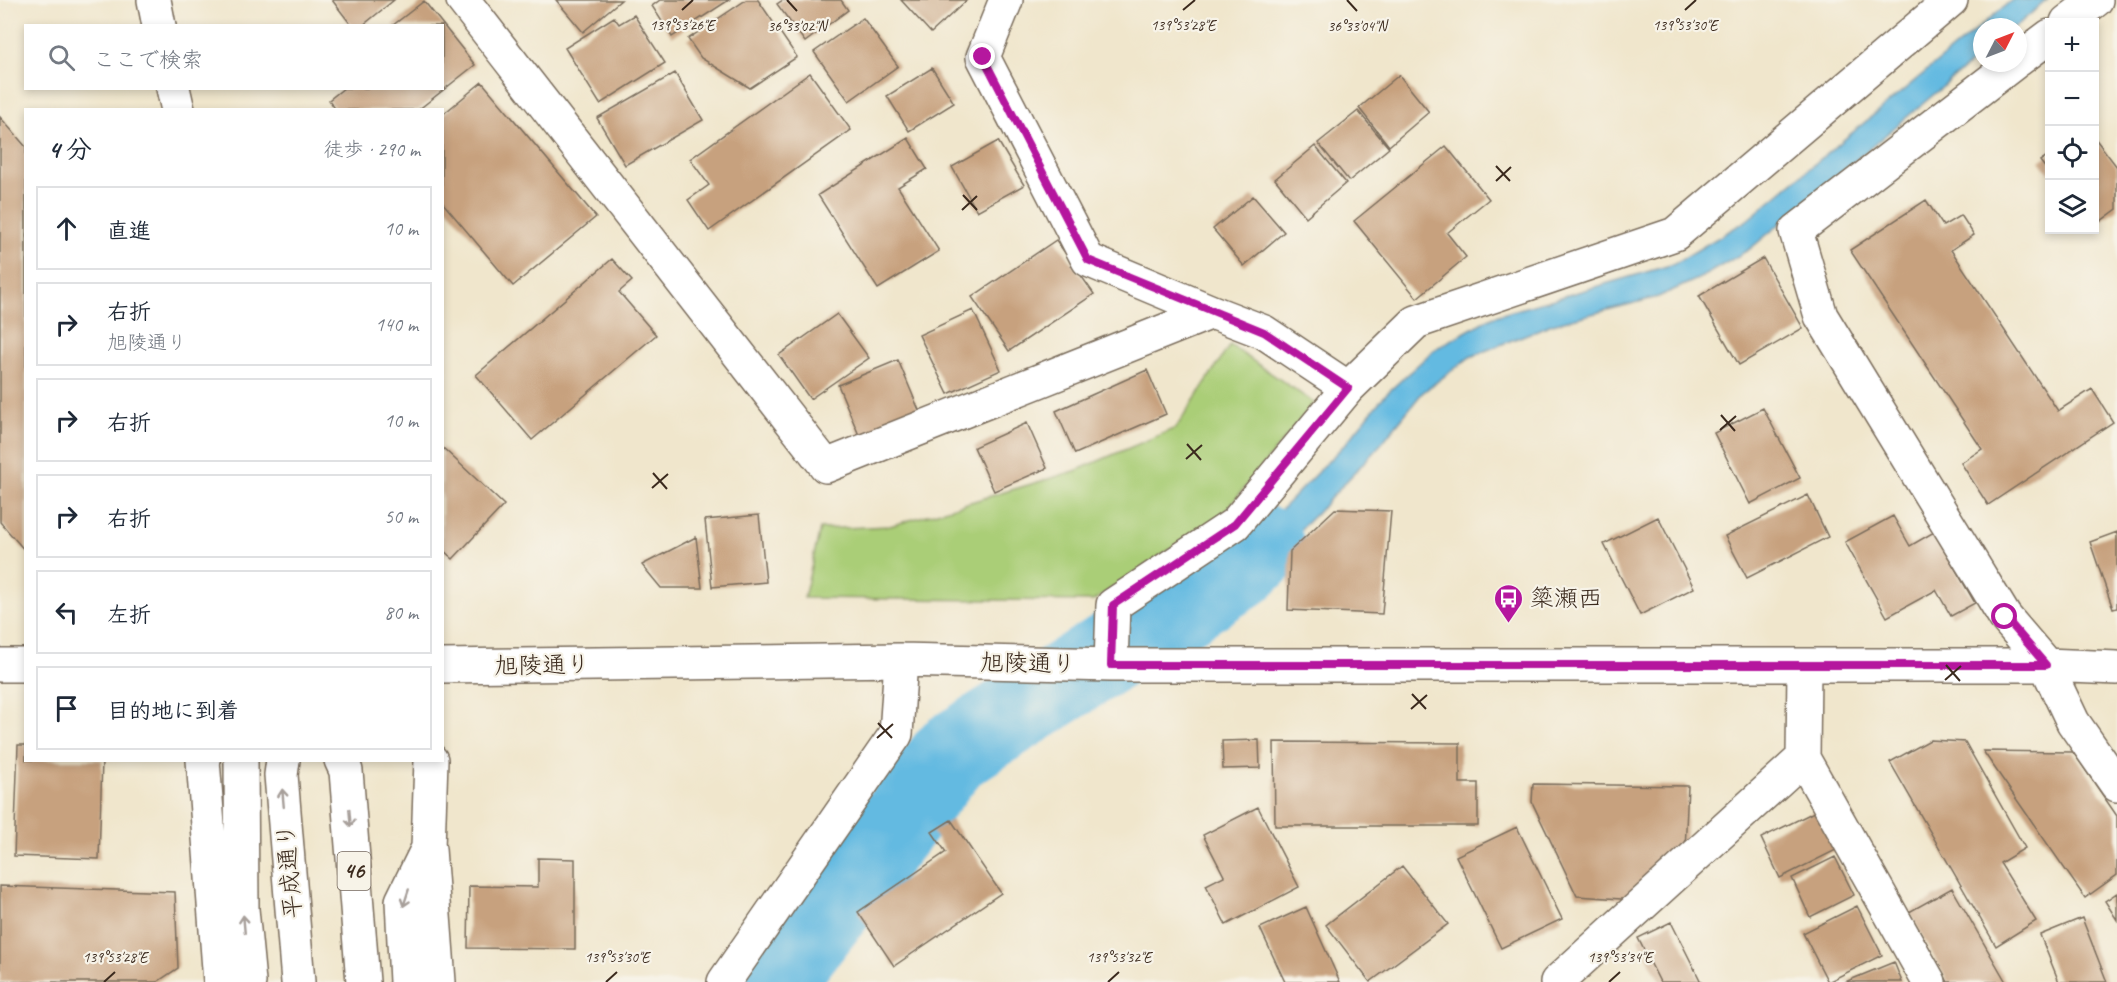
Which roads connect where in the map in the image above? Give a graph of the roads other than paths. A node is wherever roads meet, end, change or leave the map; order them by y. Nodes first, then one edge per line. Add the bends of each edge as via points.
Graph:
1 (154, 0) edge
2 (463, 0) edge
3 (1006, 0) edge
4 (1951, 0) edge
5 (2096, 0) edge
6 (2072, 18) edge
7 (159, 24) edge
8 (2045, 39) edge
9 (2027, 53) edge
10 (2002, 72) edge
11 (173, 90) edge
12 (178, 108) edge
13 (1212, 312) junction
14 (1348, 388) junction
15 (901, 660) junction
16 (0, 665) edge
17 (24, 665) edge
18 (1111, 665) junction
19 (2046, 665) junction
20 (444, 666) edge
21 (1804, 666) junction
22 (2117, 668) edge
23 (1803, 758) junction
24 (203, 762) edge
25 (241, 762) edge
26 (283, 762) edge
27 (342, 762) edge
28 (431, 762) edge
29 (2117, 785) edge
30 (428, 848) junction
31 (220, 982) edge
32 (249, 982) edge
33 (298, 982) edge
34 (363, 982) edge
35 (406, 982) edge
36 (439, 982) edge
37 (724, 982) edge
38 (1557, 982) edge
39 (1929, 982) edge

1 - 7 street
2 - 13 street via 826,466
3 - 13 street via 983,57 1088,260
4 - 14 street via 1676,234 1416,322
5 - 6 street
8 - 9 street
10 - 19 street via 1796,231 1821,316 2005,617
11 - 12 street
13 - 14 street via 1264,332
14 - 18 street via 1235,524 1113,605
15 - 18 street, 旭陵通り
15 - 20 street, 旭陵通り
15 - 37 street via 896,734
16 - 17 street
18 - 21 street, 旭陵通り
19 - 21 street, 旭陵通り
19 - 22 street, 旭陵通り
19 - 29 street via 2073,722
21 - 23 street
23 - 38 street
23 - 39 street
24 - 31 street
32 -> 25 street via 242,909
33 -> 26 street, 平成通り
27 -> 34 street, 46 via 346,771
28 - 30 street
30 -> 35 street via 402,901
30 - 36 street

